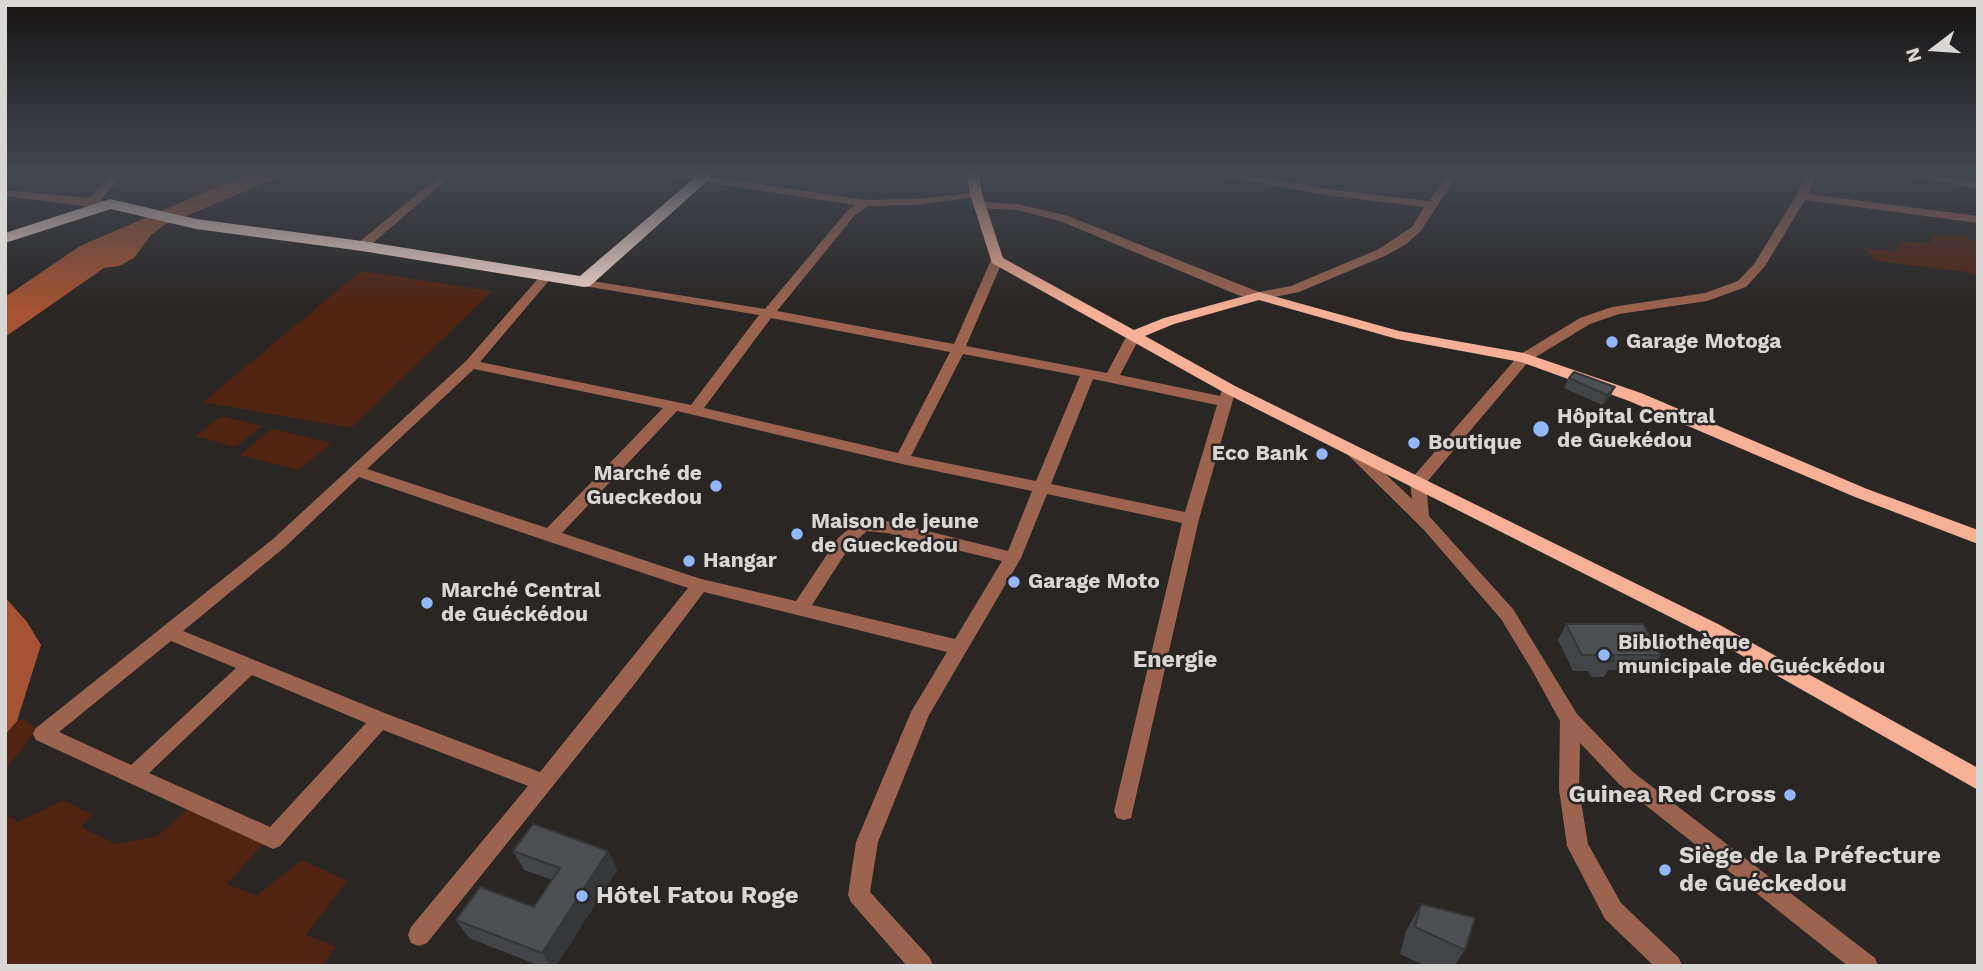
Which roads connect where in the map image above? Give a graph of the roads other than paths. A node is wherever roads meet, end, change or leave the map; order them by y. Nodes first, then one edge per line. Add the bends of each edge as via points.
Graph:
1 (64, 219) edge
2 (178, 219) edge
3 (394, 219) edge
4 (656, 219) edge
5 (846, 219) edge
6 (984, 219) edge
7 (1067, 219) edge
8 (1423, 219) edge
9 (1788, 219) edge
10 (5, 239) edge
11 (362, 246) junction
12 (996, 260) junction
13 (547, 277) junction
14 (584, 282) junction
15 (1259, 296) junction
16 (768, 313) junction
17 (1134, 335) junction
18 (958, 350) junction
19 (1524, 358) junction
20 (471, 363) junction
21 (1088, 373) junction
22 (1111, 379) junction
23 (1227, 396) junction
24 (674, 406) junction
25 (694, 411) junction
26 (1349, 449) junction
27 (901, 459) junction
28 (356, 471) junction
29 (1418, 482) junction
30 (1043, 487) junction
31 (1421, 516) junction
32 (1191, 519) junction
33 (550, 536) junction
34 (1978, 537) edge
35 (1013, 558) junction
36 (701, 584) junction
37 (800, 609) junction
38 (170, 633) junction
39 (961, 648) junction
40 (250, 666) junction
41 (380, 720) junction
42 (1570, 720) junction
43 (132, 775) junction
44 (1978, 780) edge
45 (542, 782) junction
46 (1125, 811) dead end
47 (419, 935) dead end
48 (922, 966) edge
49 (1671, 966) edge
50 (1867, 966) edge

1 - 10 highway
2 - 11 highway
3 - 11 street
4 - 14 highway
5 - 16 street
6 - 12 main road
7 - 15 street
8 - 15 street via 1383,252 1294,289
9 - 19 street via 1759,266 1742,284 1707,298 1595,317
11 - 13 highway
12 - 17 main road
12 - 18 street
13 - 14 highway
13 - 20 street
14 - 16 street
15 - 17 main road
15 - 19 main road via 1396,335
16 - 18 street
16 - 25 street
17 - 22 street
17 - 23 main road
18 - 21 street
18 - 27 street
19 - 29 street
19 - 34 main road via 1635,397
20 - 24 street
20 - 28 street
21 - 22 street
21 - 30 street
22 - 23 street
23 - 26 main road
23 - 32 street
24 - 25 street
24 - 33 street
25 - 27 street
26 - 29 main road
26 - 31 street
27 - 30 street
28 - 33 street
28 - 38 street via 279,543
29 - 31 street
29 - 44 main road via 1711,629
30 - 32 street
30 - 35 street
31 - 42 street via 1507,614
32 - 46 street
33 - 36 street
35 - 37 street via 864,525 844,542
35 - 39 street
36 - 37 street
36 - 45 street
37 - 39 street
38 - 40 street
38 - 43 street via 43,734
39 - 48 street via 921,712 867,842 859,895
40 - 41 street
40 - 43 street
41 - 43 street via 273,839
41 - 45 street
42 - 49 street via 1569,789 1578,846 1613,911
42 - 50 street via 1626,778
45 - 47 street

